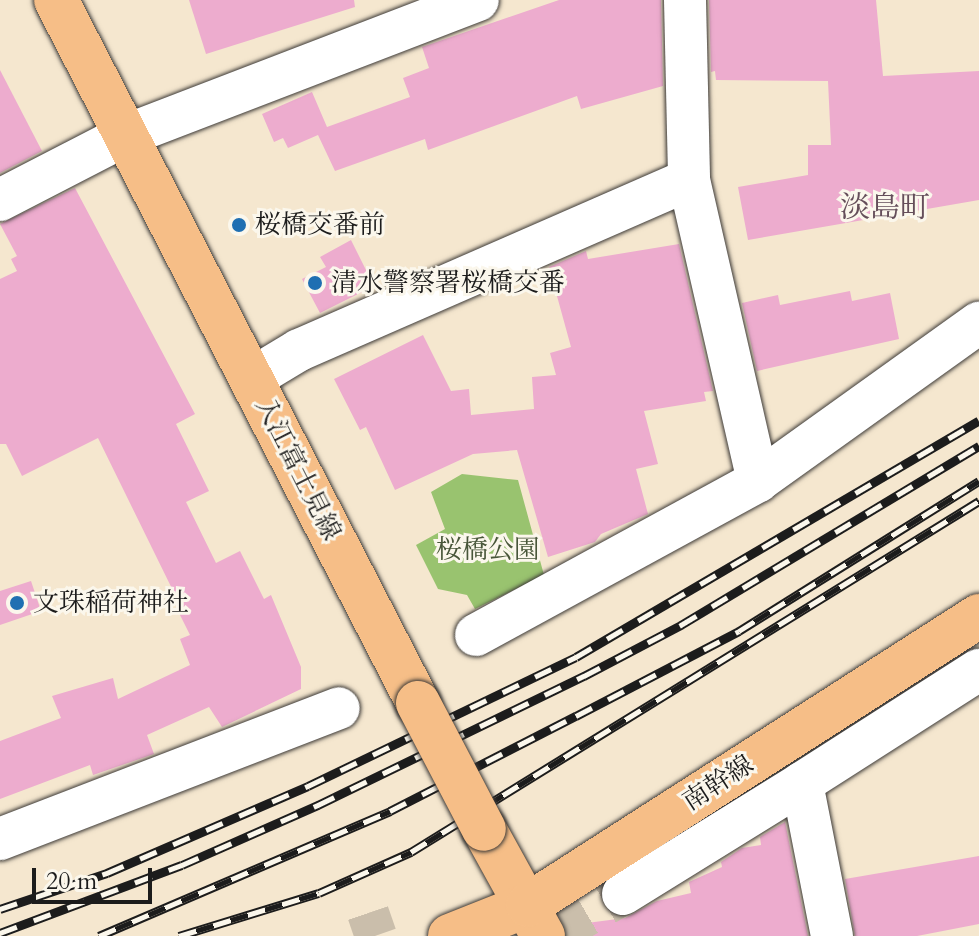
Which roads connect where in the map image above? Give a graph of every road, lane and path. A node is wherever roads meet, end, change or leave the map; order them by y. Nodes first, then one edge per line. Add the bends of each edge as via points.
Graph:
1 (56, 0) edge
2 (478, 0) edge
3 (685, 0) edge
4 (124, 136) junction
5 (689, 180) junction
6 (0, 200) edge
7 (979, 323) edge
8 (251, 379) junction
9 (758, 481) junction
10 (979, 616) edge
11 (476, 635) dead end
12 (979, 670) edge
13 (339, 708) dead end
14 (802, 783) junction
15 (0, 839) edge
16 (623, 894) tunnel mouth
17 (536, 921) edge
18 (450, 936) edge
19 (832, 936) edge

1 - 4 main road, 入江富士見線
2 - 4 street
3 - 5 street
4 - 6 street
4 - 8 main road, 入江富士見線
5 - 8 street via 299,350
5 - 9 street
7 - 9 street
8 - 17 main road, 入江富士見線, bridge
9 - 11 street
10 - 17 main road, 南幹線
12 - 14 street
13 - 15 street
14 - 16 street
14 - 19 street
17 - 18 main road, 南幹線

